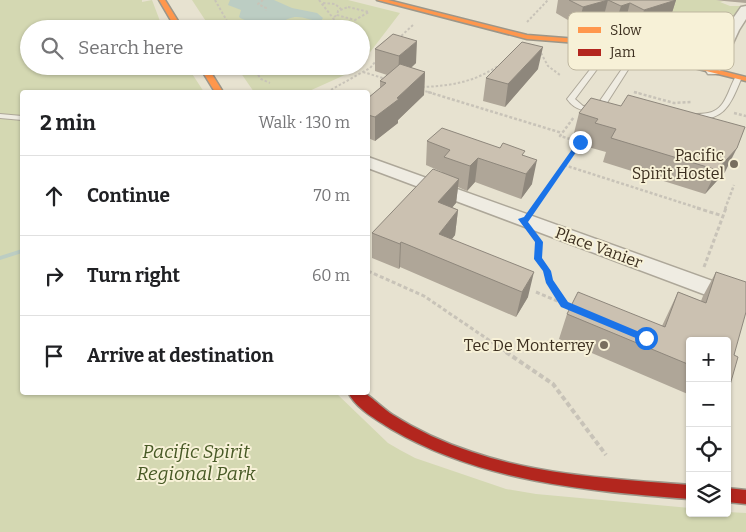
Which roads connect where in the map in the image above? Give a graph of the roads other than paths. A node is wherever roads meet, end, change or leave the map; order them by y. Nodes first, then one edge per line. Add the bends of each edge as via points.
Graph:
1 (162, 0) edge
2 (380, 0) edge
3 (746, 10) edge
4 (174, 20) edge
5 (734, 26) edge
6 (568, 39) edge
7 (593, 70) edge
8 (625, 70) edge
9 (709, 70) edge
10 (713, 71) joint
11 (209, 75) edge
12 (742, 78) edge
13 (218, 90) edge
14 (688, 114) edge
15 (0, 116) edge
16 (20, 118) edge
17 (370, 163) edge
18 (746, 302) edge
19 (357, 395) edge
20 (686, 492) edge
21 (731, 495) edge
22 (746, 497) edge

1 - 4 street
2 - 6 street via 527,37
3 - 5 street
7 - 8 lane via 571,99 576,106 600,107
9 - 10 street
10 - 12 street
11 - 13 street
12 - 14 lane via 724,110 717,115
15 - 16 lane
17 - 18 street, Place Vanier
19 - 20 street via 410,434 459,456 536,476
21 - 22 street

